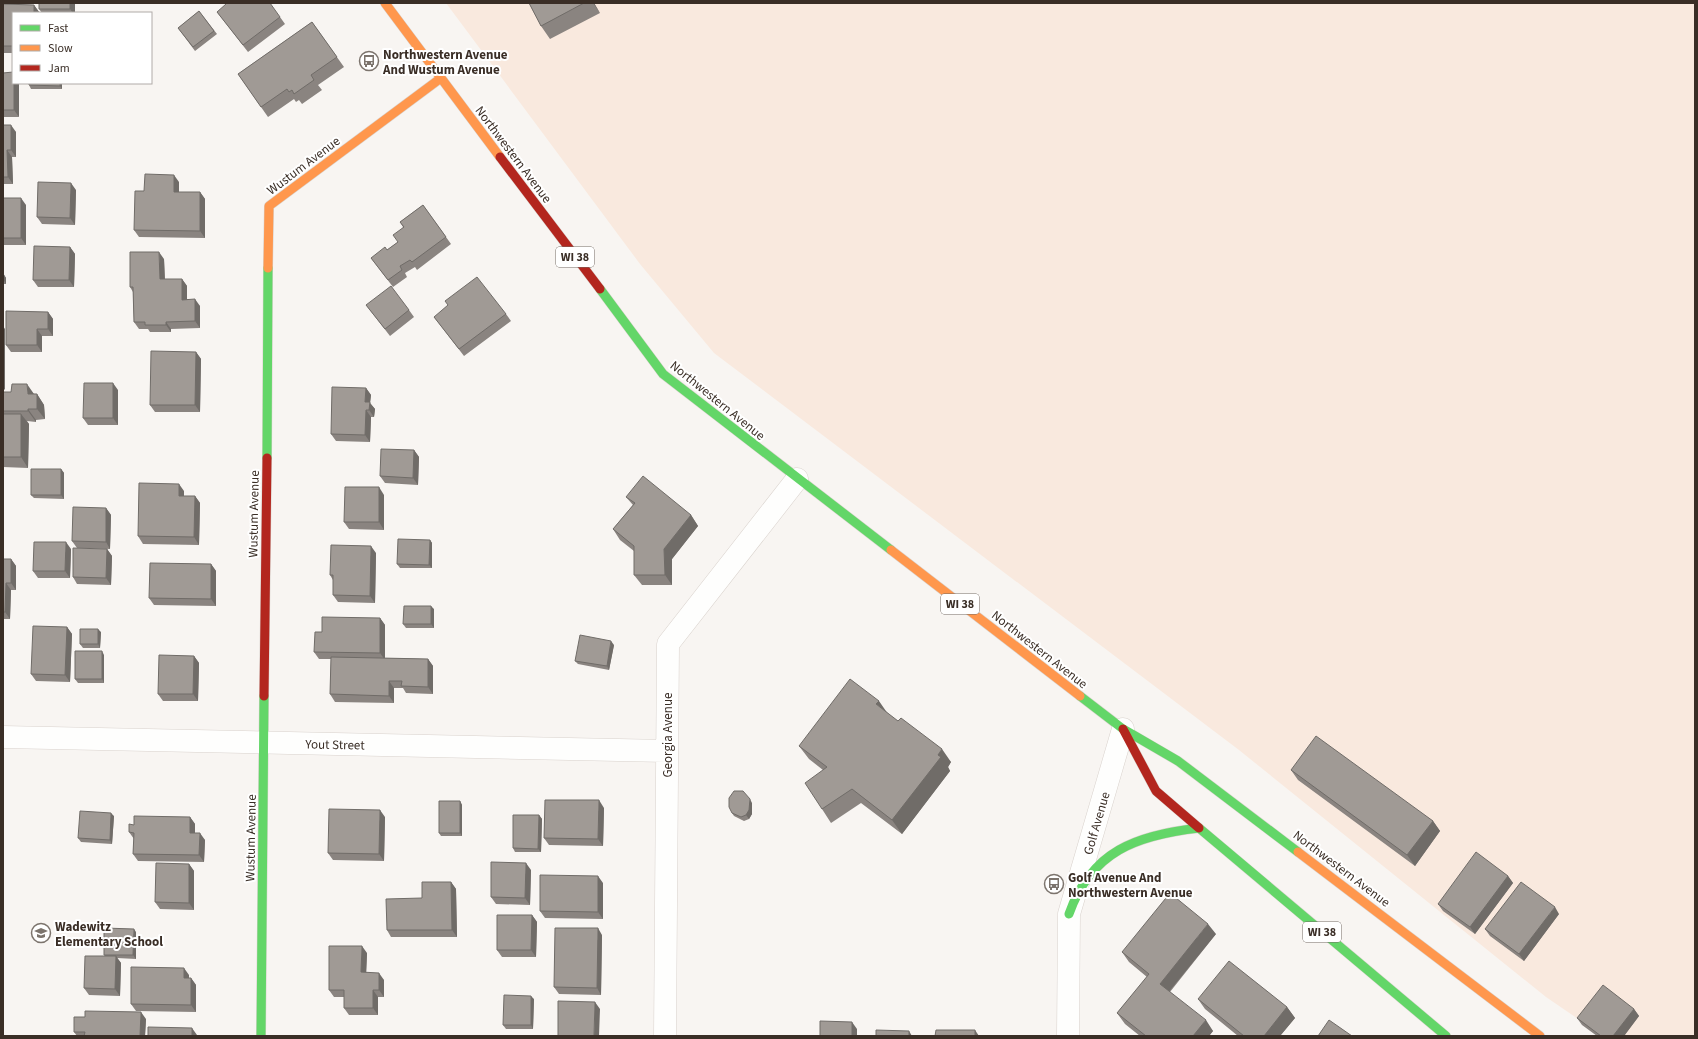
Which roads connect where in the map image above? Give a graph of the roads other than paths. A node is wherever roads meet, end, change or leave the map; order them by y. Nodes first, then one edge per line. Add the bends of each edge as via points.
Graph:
1 (385, 3) edge
2 (441, 78) junction
3 (797, 479) junction
4 (1123, 729) junction
5 (3, 737) edge
6 (264, 743) junction
7 (667, 751) junction
8 (1199, 828) junction
9 (1069, 914) junction
10 (261, 1036) edge
11 (665, 1036) edge
12 (1068, 1036) edge
13 (1446, 1036) edge
14 (1540, 1036) edge

1 - 2 main road, Northwestern Avenue / WI 38
2 - 3 main road, Northwestern Avenue / WI 38 via 663,374
2 - 6 main road, Wustum Avenue via 269,206
3 - 4 main road, Northwestern Avenue / WI 38
3 - 7 street, Georgia Avenue via 668,644
4 - 8 main road, Northwestern Avenue / WI 38 via 1156,791
4 - 9 street, Golf Avenue
4 - 14 main road, Northwestern Avenue / WI 38 via 1178,761
5 - 6 street, Yout Street
6 - 7 street, Yout Street
6 - 10 main road, Wustum Avenue
7 - 11 street, Georgia Avenue
8 - 9 main road via 1176,830 1154,836 1109,856 1082,883
8 - 13 main road, Northwestern Avenue / WI 38
9 - 12 street, Golf Avenue

